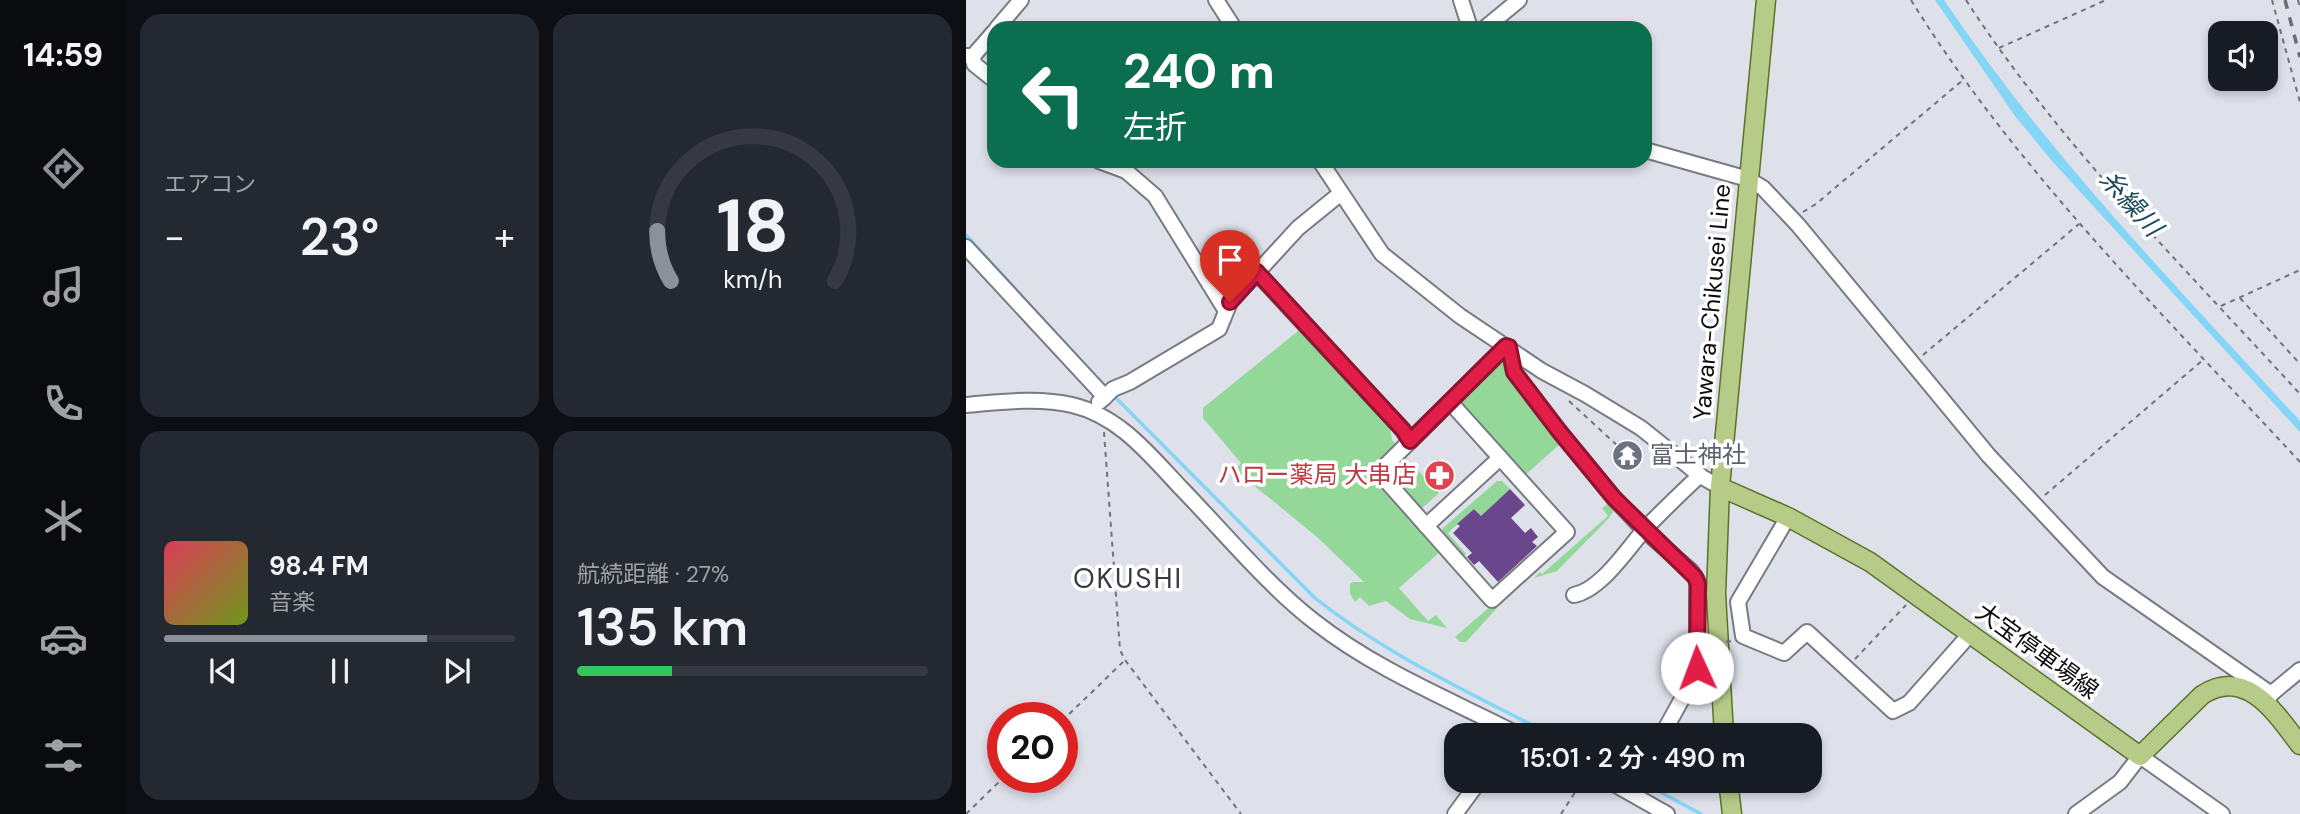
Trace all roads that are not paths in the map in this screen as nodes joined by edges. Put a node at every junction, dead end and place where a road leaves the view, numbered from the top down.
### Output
1 (1021, 0) edge
2 (1216, 0) edge
3 (1461, 0) edge
4 (1519, 0) edge
5 (1766, 0) edge
6 (1004, 21) edge
7 (1230, 21) edge
8 (1468, 21) edge
9 (1494, 21) edge
10 (987, 39) edge
11 (970, 56) edge
12 (987, 74) edge
13 (1652, 152) edge
14 (1118, 168) edge
15 (1325, 168) edge
16 (1748, 179) junction
17 (1341, 193) junction
18 (966, 247) edge
19 (1257, 272) junction
20 (1226, 311) junction
21 (1508, 346) junction
22 (1108, 393) junction
23 (1450, 401) junction
24 (966, 405) edge
25 (1098, 414) junction
26 (1410, 441) junction
27 (1500, 458) junction
28 (1699, 476) junction
29 (1720, 486) junction
30 (1788, 517) junction
31 (1426, 526) junction
32 (1644, 530) junction
33 (1574, 595) dead end
34 (1972, 633) junction
35 (2300, 670) edge
36 (2269, 698) junction
37 (1496, 723) edge
38 (1669, 723) edge
39 (1723, 723) edge
40 (2300, 745) edge
41 (2140, 755) junction
42 (1470, 793) edge
43 (1630, 793) edge
44 (1728, 793) edge
45 (1455, 814) edge
46 (1667, 814) edge
47 (1732, 814) edge
48 (2076, 814) edge
49 (2222, 814) edge

1 - 6 street
2 - 7 street
3 - 8 street
4 - 9 street
5 - 16 main road, Yawara-Chikusei Line
10 - 11 street
11 - 12 street
13 - 16 street
14 - 20 street
15 - 17 street
16 - 29 main road, Yawara-Chikusei Line
16 - 36 street
17 - 19 street
17 - 21 street
18 - 22 street
19 - 20 street
19 - 26 street
20 - 22 street
21 - 23 street
21 - 28 street
21 - 32 street
22 - 25 street
23 - 26 street
23 - 27 street
24 - 25 street
25 - 37 street
26 - 31 street
27 - 31 street
27 - 31 street
28 - 29 street
28 - 32 street
29 - 30 main road, 大宝停車場線
29 - 39 main road, Yawara-Chikusei Line
30 - 34 main road, 大宝停車場線
30 - 34 street
32 - 33 street
32 - 38 street
34 - 41 main road, 大宝停車場線
35 - 36 street
36 - 40 main road
36 - 41 main road
41 - 48 street
41 - 49 street
42 - 45 street
43 - 46 street
44 - 47 main road

